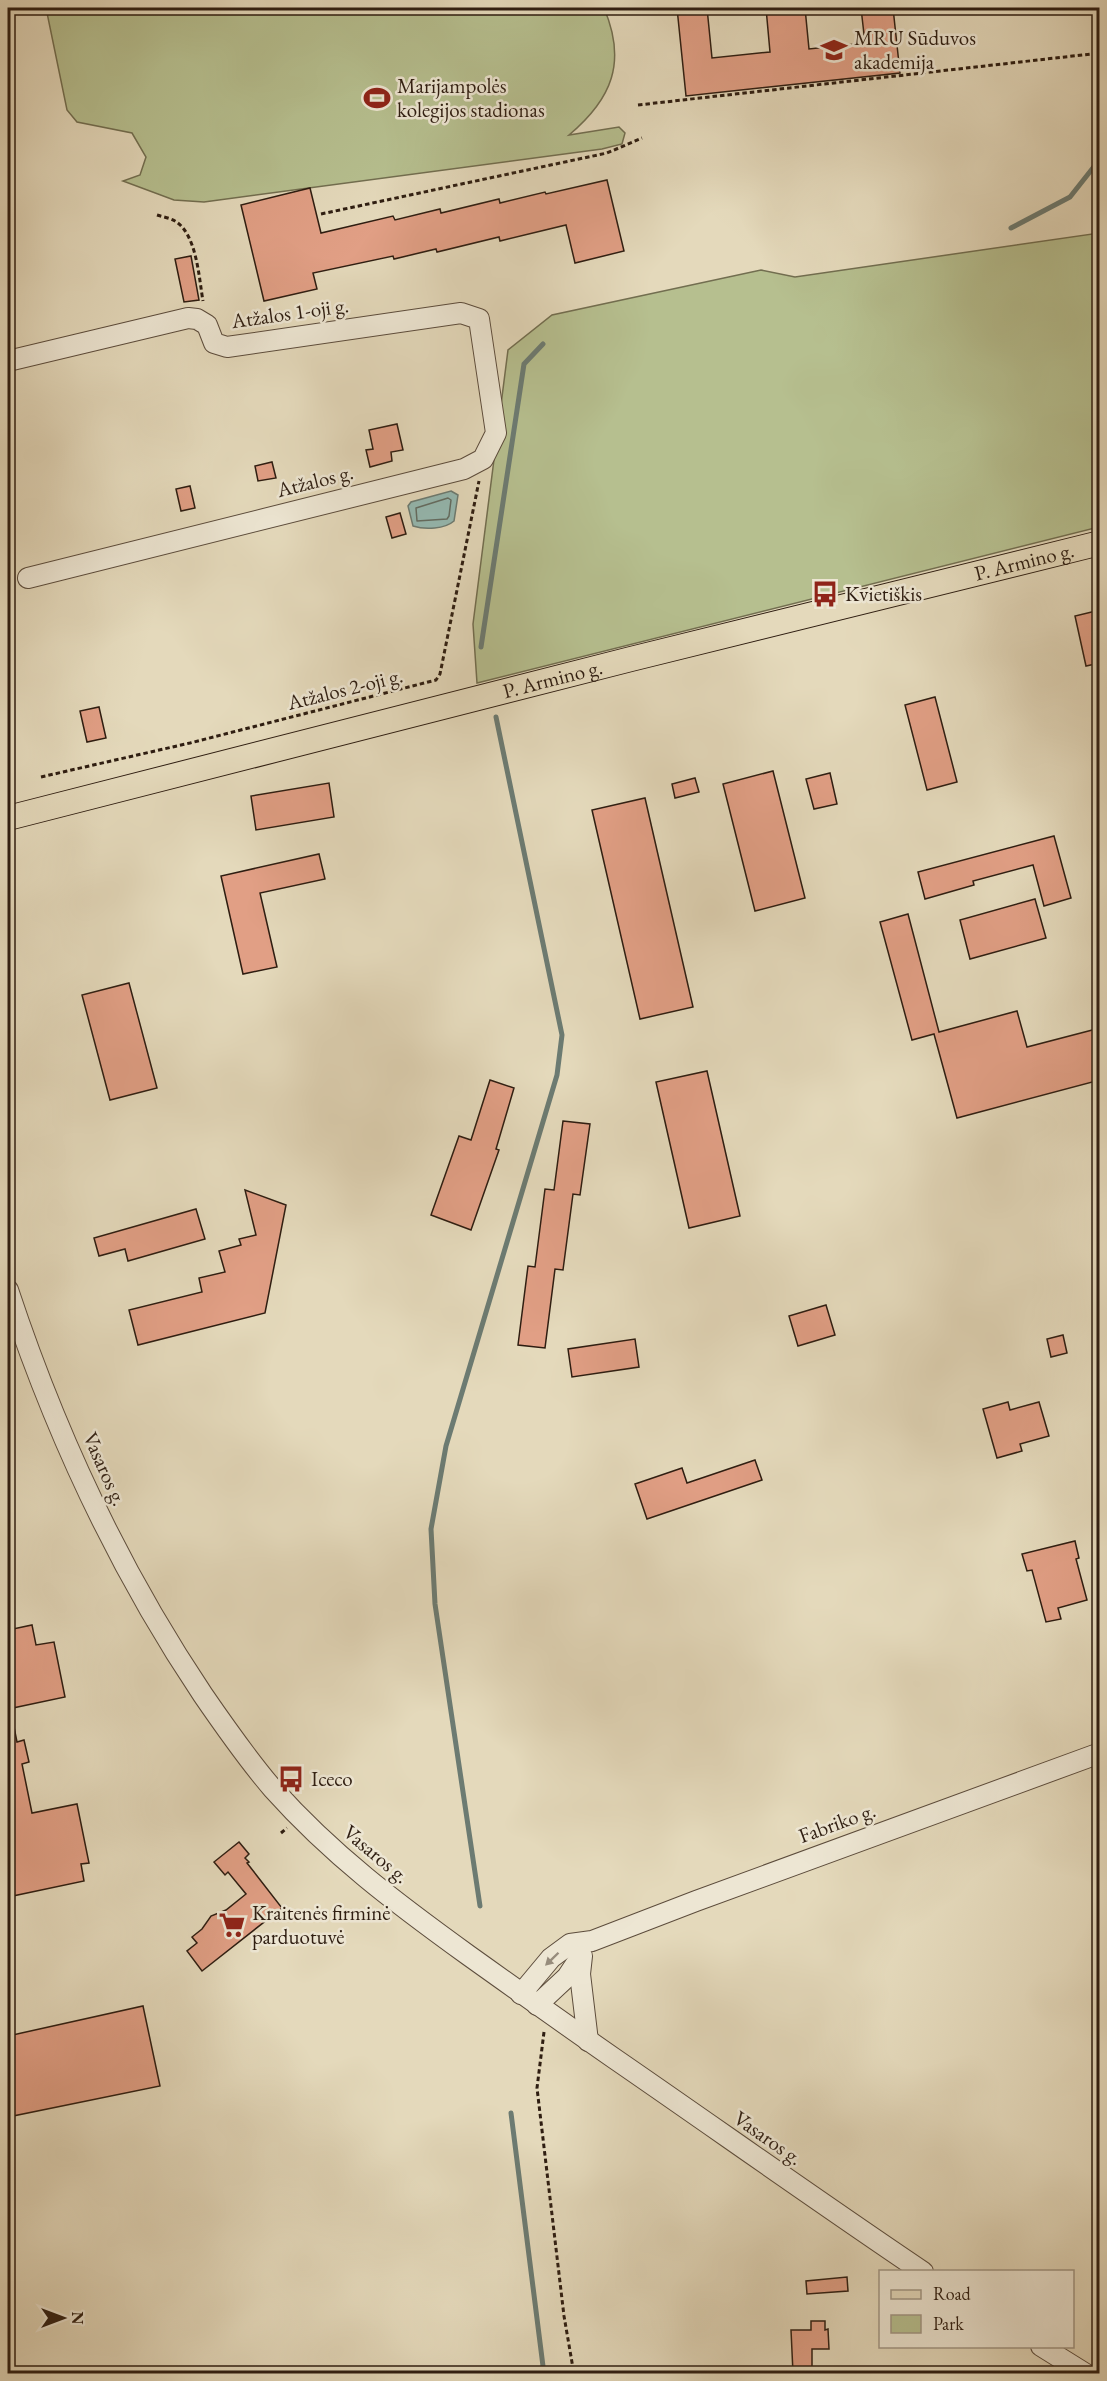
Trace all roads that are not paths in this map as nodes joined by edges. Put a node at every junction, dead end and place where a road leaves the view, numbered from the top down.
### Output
1 (8, 361) edge
2 (483, 459) joint
3 (1100, 543) edge
4 (28, 578) dead end
5 (8, 818) edge
6 (8, 1290) edge
7 (1100, 1753) edge
8 (587, 1948) junction
9 (536, 2004) junction
10 (588, 2041) junction
11 (921, 2270) edge
12 (1044, 2348) edge
13 (1086, 2373) edge

1 - 2 street, Atžalos 1-oji g.
2 - 4 street, Atžalos g.
3 - 5 main road, P. Armino g.
6 - 9 street, Vasaros g.
7 - 8 street, Fabriko g.
8 - 9 street
8 - 10 street
9 - 10 street, Vasaros g.
10 - 11 street, Vasaros g.
12 - 13 street

